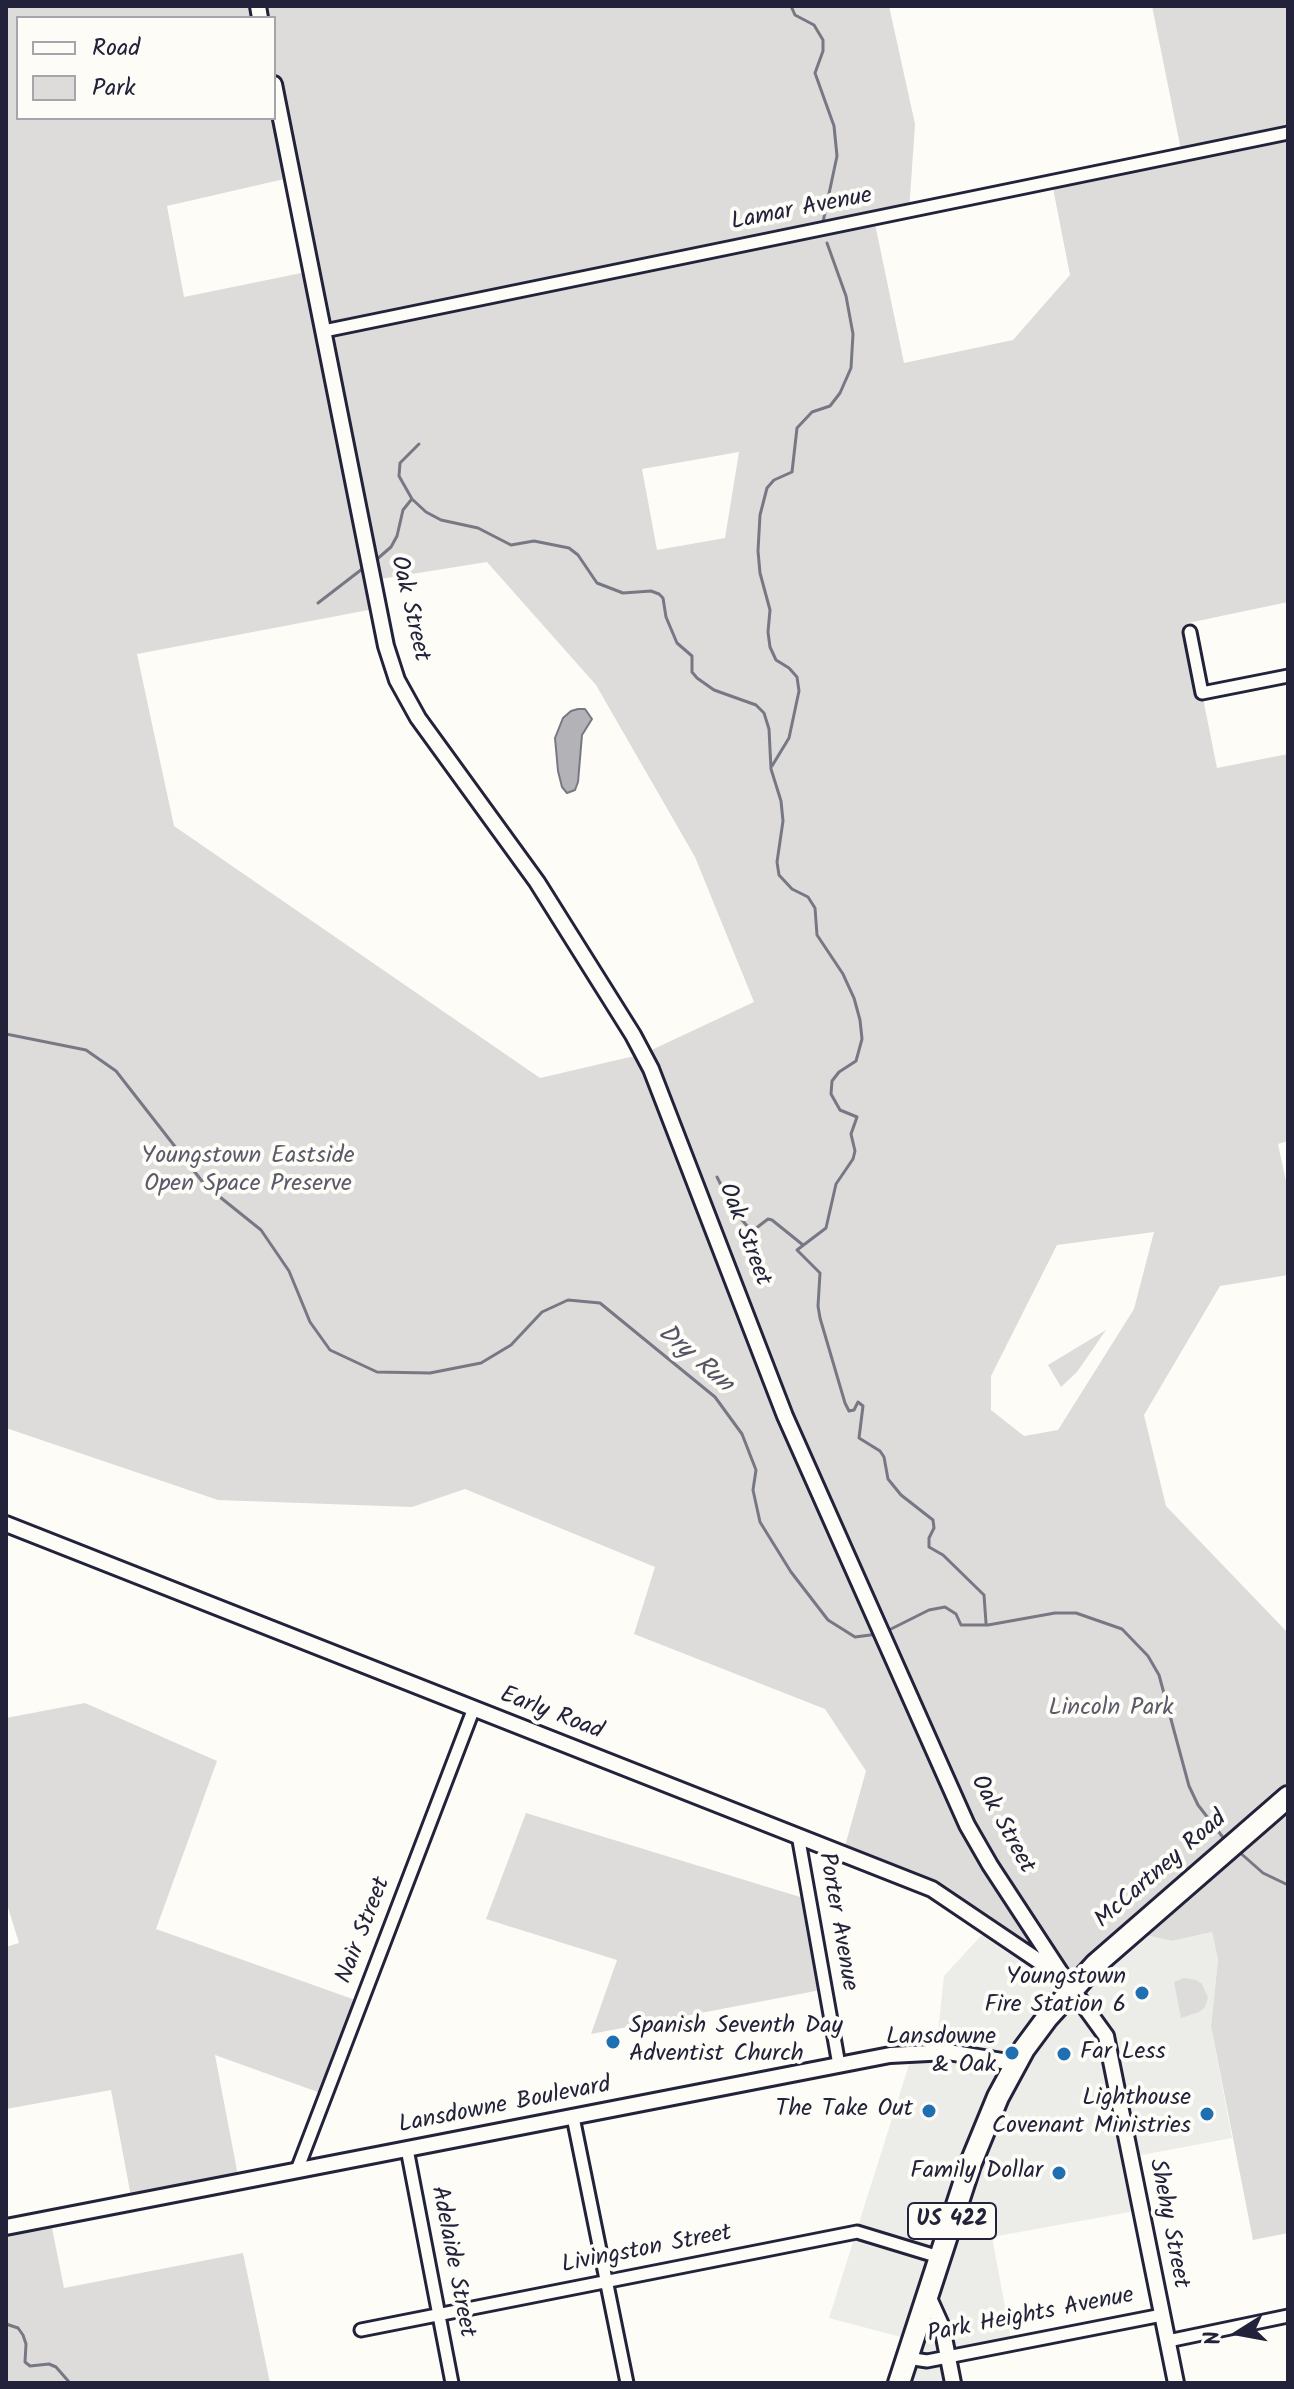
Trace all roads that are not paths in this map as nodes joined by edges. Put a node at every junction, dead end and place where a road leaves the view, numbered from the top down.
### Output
1 (276, 94) edge
2 (1288, 133) edge
3 (324, 331) junction
4 (1190, 632) dead end
5 (1288, 676) edge
6 (6, 1524) edge
7 (474, 1708) junction
8 (1288, 1797) edge
9 (798, 1835) junction
10 (1069, 1984) junction
11 (1014, 2063) junction
12 (839, 2065) junction
13 (573, 2117) junction
14 (407, 2149) junction
15 (297, 2170) junction
16 (6, 2227) edge
17 (939, 2257) junction
18 (607, 2281) junction
19 (928, 2296) junction
20 (439, 2314) junction
21 (1162, 2315) junction
22 (1288, 2316) edge
23 (361, 2330) dead end
24 (1168, 2341) junction
25 (948, 2357) junction
26 (907, 2358) junction
27 (452, 2383) edge
28 (627, 2383) edge
29 (899, 2383) edge
30 (953, 2383) edge
31 (1176, 2383) edge

1 - 3 street, Oak Street
2 - 3 street, Lamar Avenue
3 - 10 street, Oak Street
4 - 5 street
6 - 7 street, Early Road
7 - 9 street, Early Road
7 - 15 street, Nair Street
8 - 10 highway, McCartney Road / US 422
9 - 10 street, Early Road
9 - 12 street, Porter Avenue
10 - 11 highway, US 422
10 - 21 street, Shehy Street
11 - 12 street, Lansdowne Boulevard
11 - 17 highway, US 422
12 - 13 street, Lansdowne Boulevard
13 - 14 street, Lansdowne Boulevard
13 - 18 street
14 - 15 street, Lansdowne Boulevard
14 - 20 street, Adelaide Street
15 - 16 street, Lansdowne Boulevard
17 - 18 street, Livingston Street
17 - 19 highway, US 422
18 - 20 street, Livingston Street
18 - 28 street
19 - 25 street
19 - 26 highway, US 422
20 - 23 street, Livingston Street
20 - 27 street, Adelaide Street
21 - 24 street, Shehy Street
21 - 25 street, Park Heights Avenue
22 - 24 street
24 - 31 street, Shehy Street
25 - 26 street, Park Heights Avenue
25 - 30 street
26 - 29 highway, US 422

